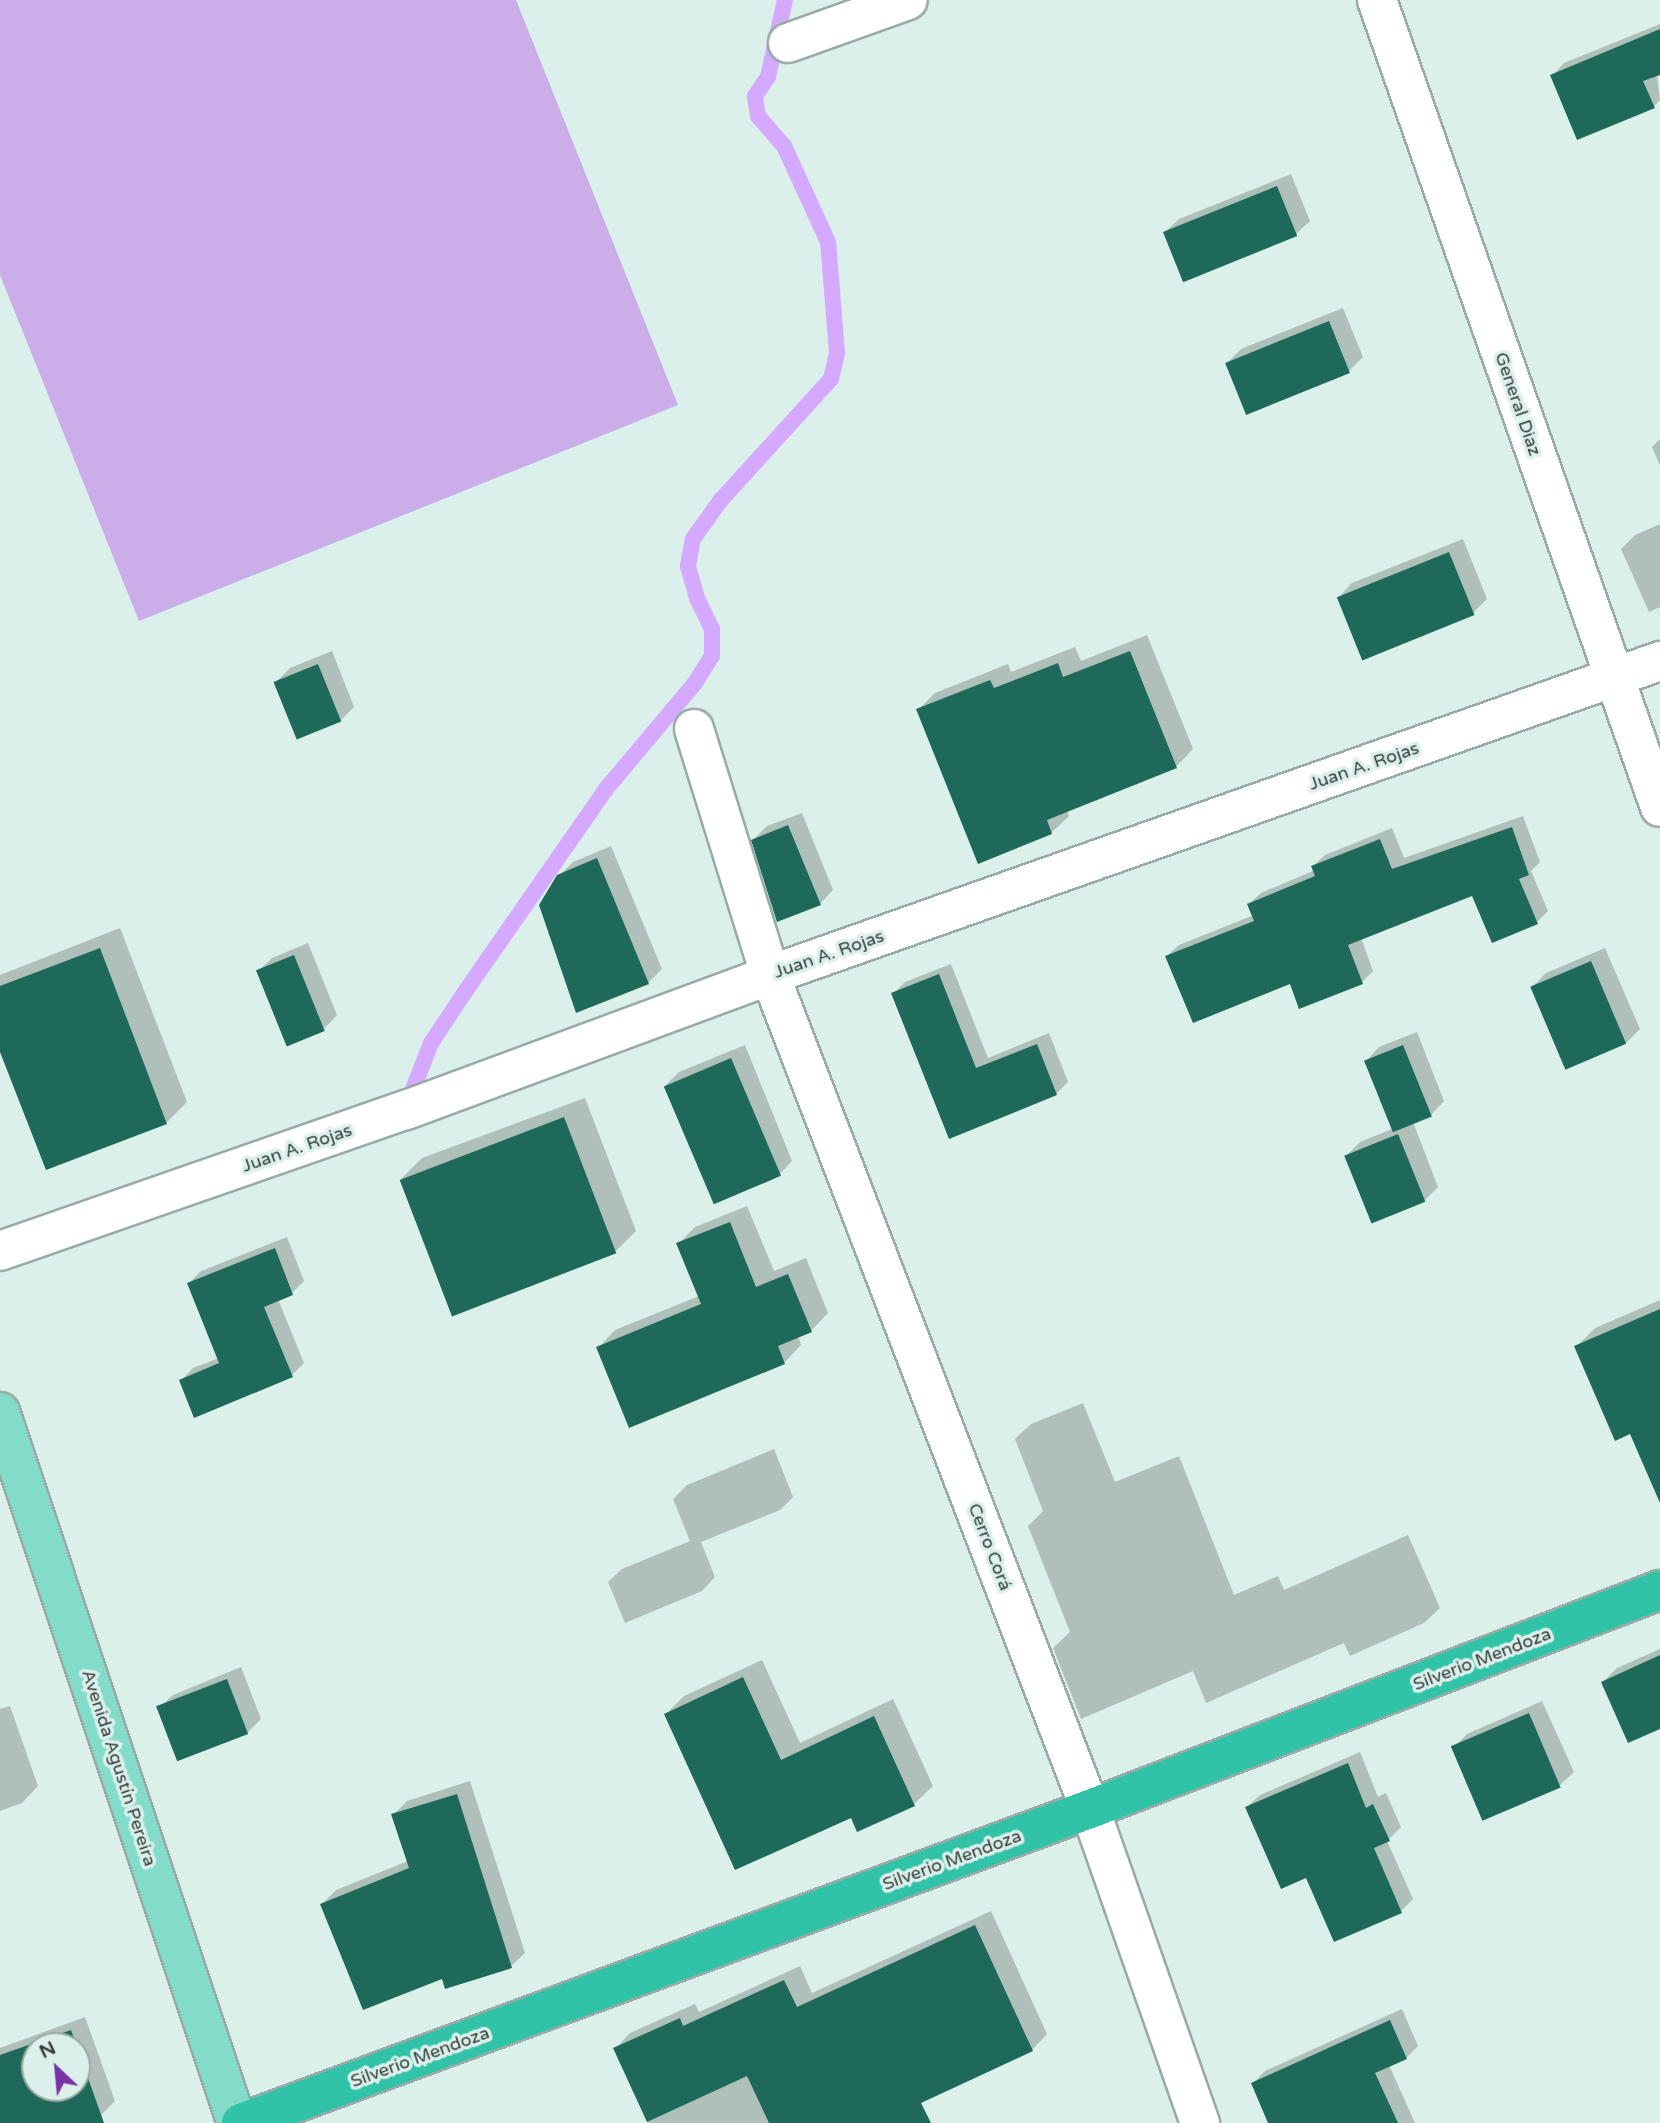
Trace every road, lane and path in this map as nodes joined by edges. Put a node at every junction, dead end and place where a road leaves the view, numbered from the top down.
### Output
1 (908, 0) edge
2 (1377, 0) edge
3 (788, 43) dead end
4 (1660, 661) edge
5 (1613, 678) junction
6 (694, 729) dead end
7 (1660, 807) edge
8 (770, 975) junction
9 (0, 1251) edge
10 (0, 1412) edge
11 (1660, 1590) edge
12 (1090, 1809) junction
13 (239, 2123) edge
14 (1200, 2123) edge

1 - 3 street
2 - 5 street, General Diaz
4 - 5 street, Juan A. Rojas
5 - 7 street, General Diaz
5 - 8 street, Juan A. Rojas
6 - 8 street, Cerro Corá
8 - 9 street, Juan A. Rojas
8 - 12 street, Cerro Corá
10 - 13 main road, Avenida Agustín Pereira
11 - 12 highway, Silverio Mendoza
12 - 13 highway, Silverio Mendoza
12 - 14 street, Cerro Corá

